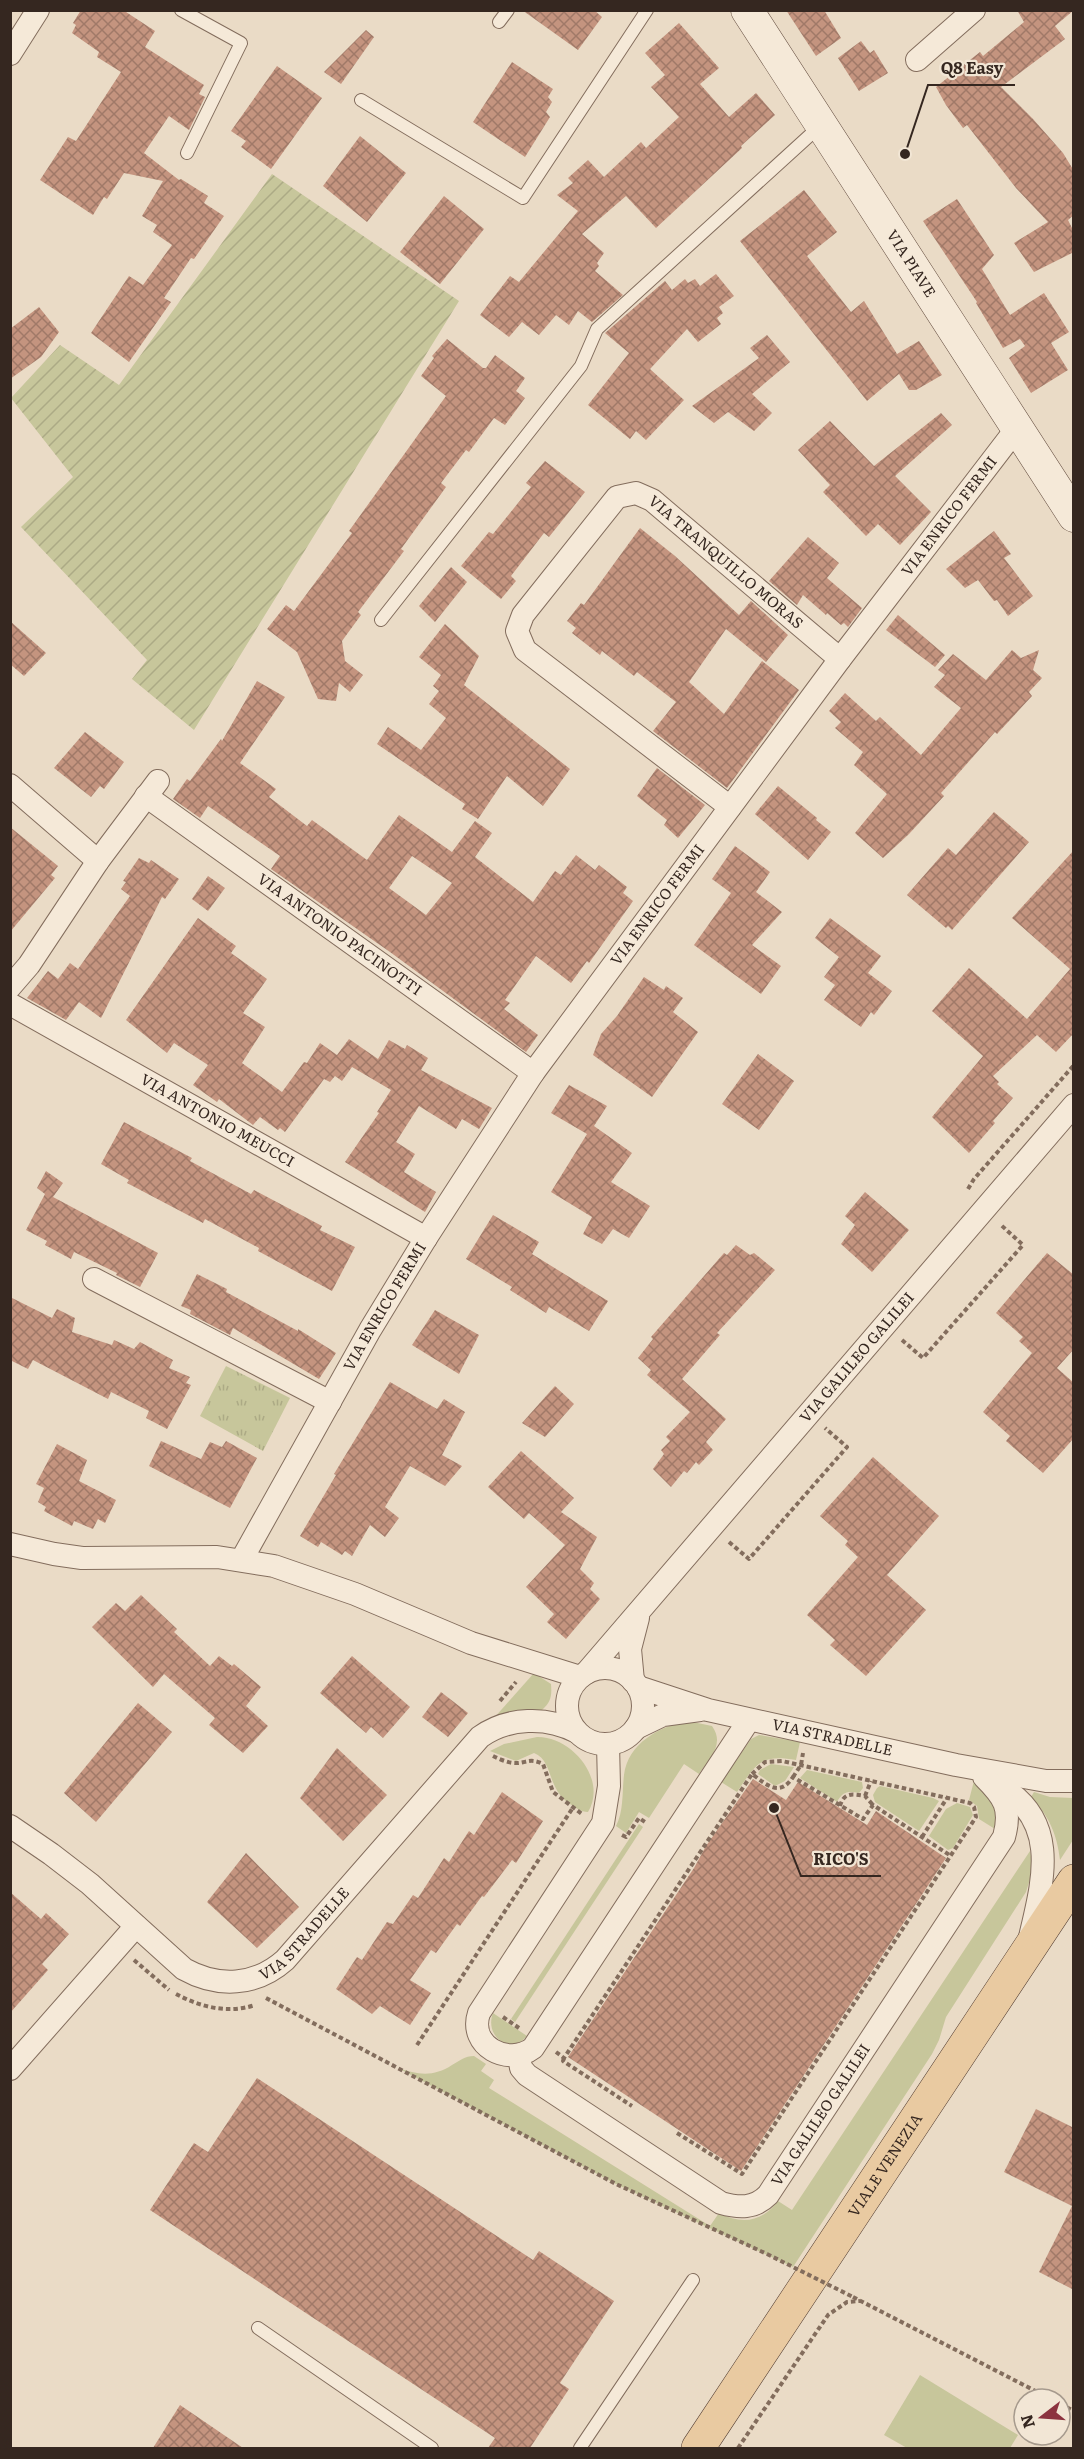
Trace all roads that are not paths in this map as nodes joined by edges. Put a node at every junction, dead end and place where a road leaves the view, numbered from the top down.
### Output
1 (38, 10) edge
2 (182, 10) edge
3 (508, 10) edge
4 (646, 10) edge
5 (747, 10) edge
6 (974, 10) edge
7 (499, 22) dead end
8 (10, 54) edge
9 (917, 60) dead end
10 (361, 100) dead end
11 (821, 125) junction
12 (187, 153) dead end
13 (1017, 428) junction
14 (1074, 516) edge
15 (381, 620) dead end
16 (840, 658) junction
17 (10, 785) edge
18 (730, 807) junction
19 (98, 861) junction
20 (10, 987) edge
21 (10, 1004) edge
22 (533, 1073) junction
23 (1074, 1105) edge
24 (426, 1238) junction
25 (94, 1279) dead end
26 (330, 1402) junction
27 (10, 1544) edge
28 (242, 1559) junction
29 (641, 1611) junction
30 (583, 1675) junction
31 (635, 1684) junction
32 (708, 1710) junction
33 (749, 1720) junction
34 (636, 1728) junction
35 (577, 1732) junction
36 (608, 1744) junction
37 (957, 1765) junction
38 (984, 1777) junction
39 (1074, 1781) edge
40 (10, 1826) edge
41 (1074, 1881) edge
42 (136, 1926) junction
43 (1027, 1952) junction
44 (519, 2056) junction
45 (10, 2069) edge
46 (693, 2280) dead end
47 (258, 2328) dead end
48 (432, 2448) edge
49 (580, 2448) edge
50 (698, 2448) edge

1 - 8 street
2 - 12 lane
3 - 7 lane
4 - 10 lane
5 - 11 street, VIA PIAVE
6 - 9 street
11 - 13 street, VIA PIAVE
11 - 15 lane
13 - 14 street, VIA PIAVE
13 - 16 street, VIA ENRICO FERMI
16 - 18 street, VIA ENRICO FERMI
16 - 18 street, VIA TRANQUILLO MORAS
17 - 19 street
18 - 22 street, VIA ENRICO FERMI
19 - 20 street
19 - 22 street, VIA ANTONIO PACINOTTI
21 - 24 street, VIA ANTONIO MEUCCI
22 - 24 street, VIA ENRICO FERMI
23 - 29 street, VIA GALILEO GALILEI
24 - 26 street, VIA ENRICO FERMI
25 - 26 street
26 - 28 street, VIA ENRICO FERMI
27 - 28 street
28 - 30 street
29 - 30 street, VIA GALILEO GALILEI
29 - 31 street, VIA GALILEO GALILEI
30 - 31 street
30 - 35 street
31 - 32 street, VIA STRADELLE
31 - 34 street
32 - 33 street, VIA STRADELLE
32 - 34 street, VIA STRADELLE
33 - 37 street, VIA STRADELLE
33 - 44 street
34 - 36 street
35 - 36 street
35 - 42 street, VIA STRADELLE
36 - 44 street
37 - 38 street, VIA STRADELLE
37 - 39 street, VIA STRADELLE
38 - 43 street, VIA STRADELLE
38 - 44 street, VIA GALILEO GALILEI
40 - 42 street, VIA STRADELLE
41 - 43 main road, VIALE VENEZIA
42 - 45 street
43 - 50 main road, VIALE VENEZIA
46 - 49 lane
47 - 48 lane

